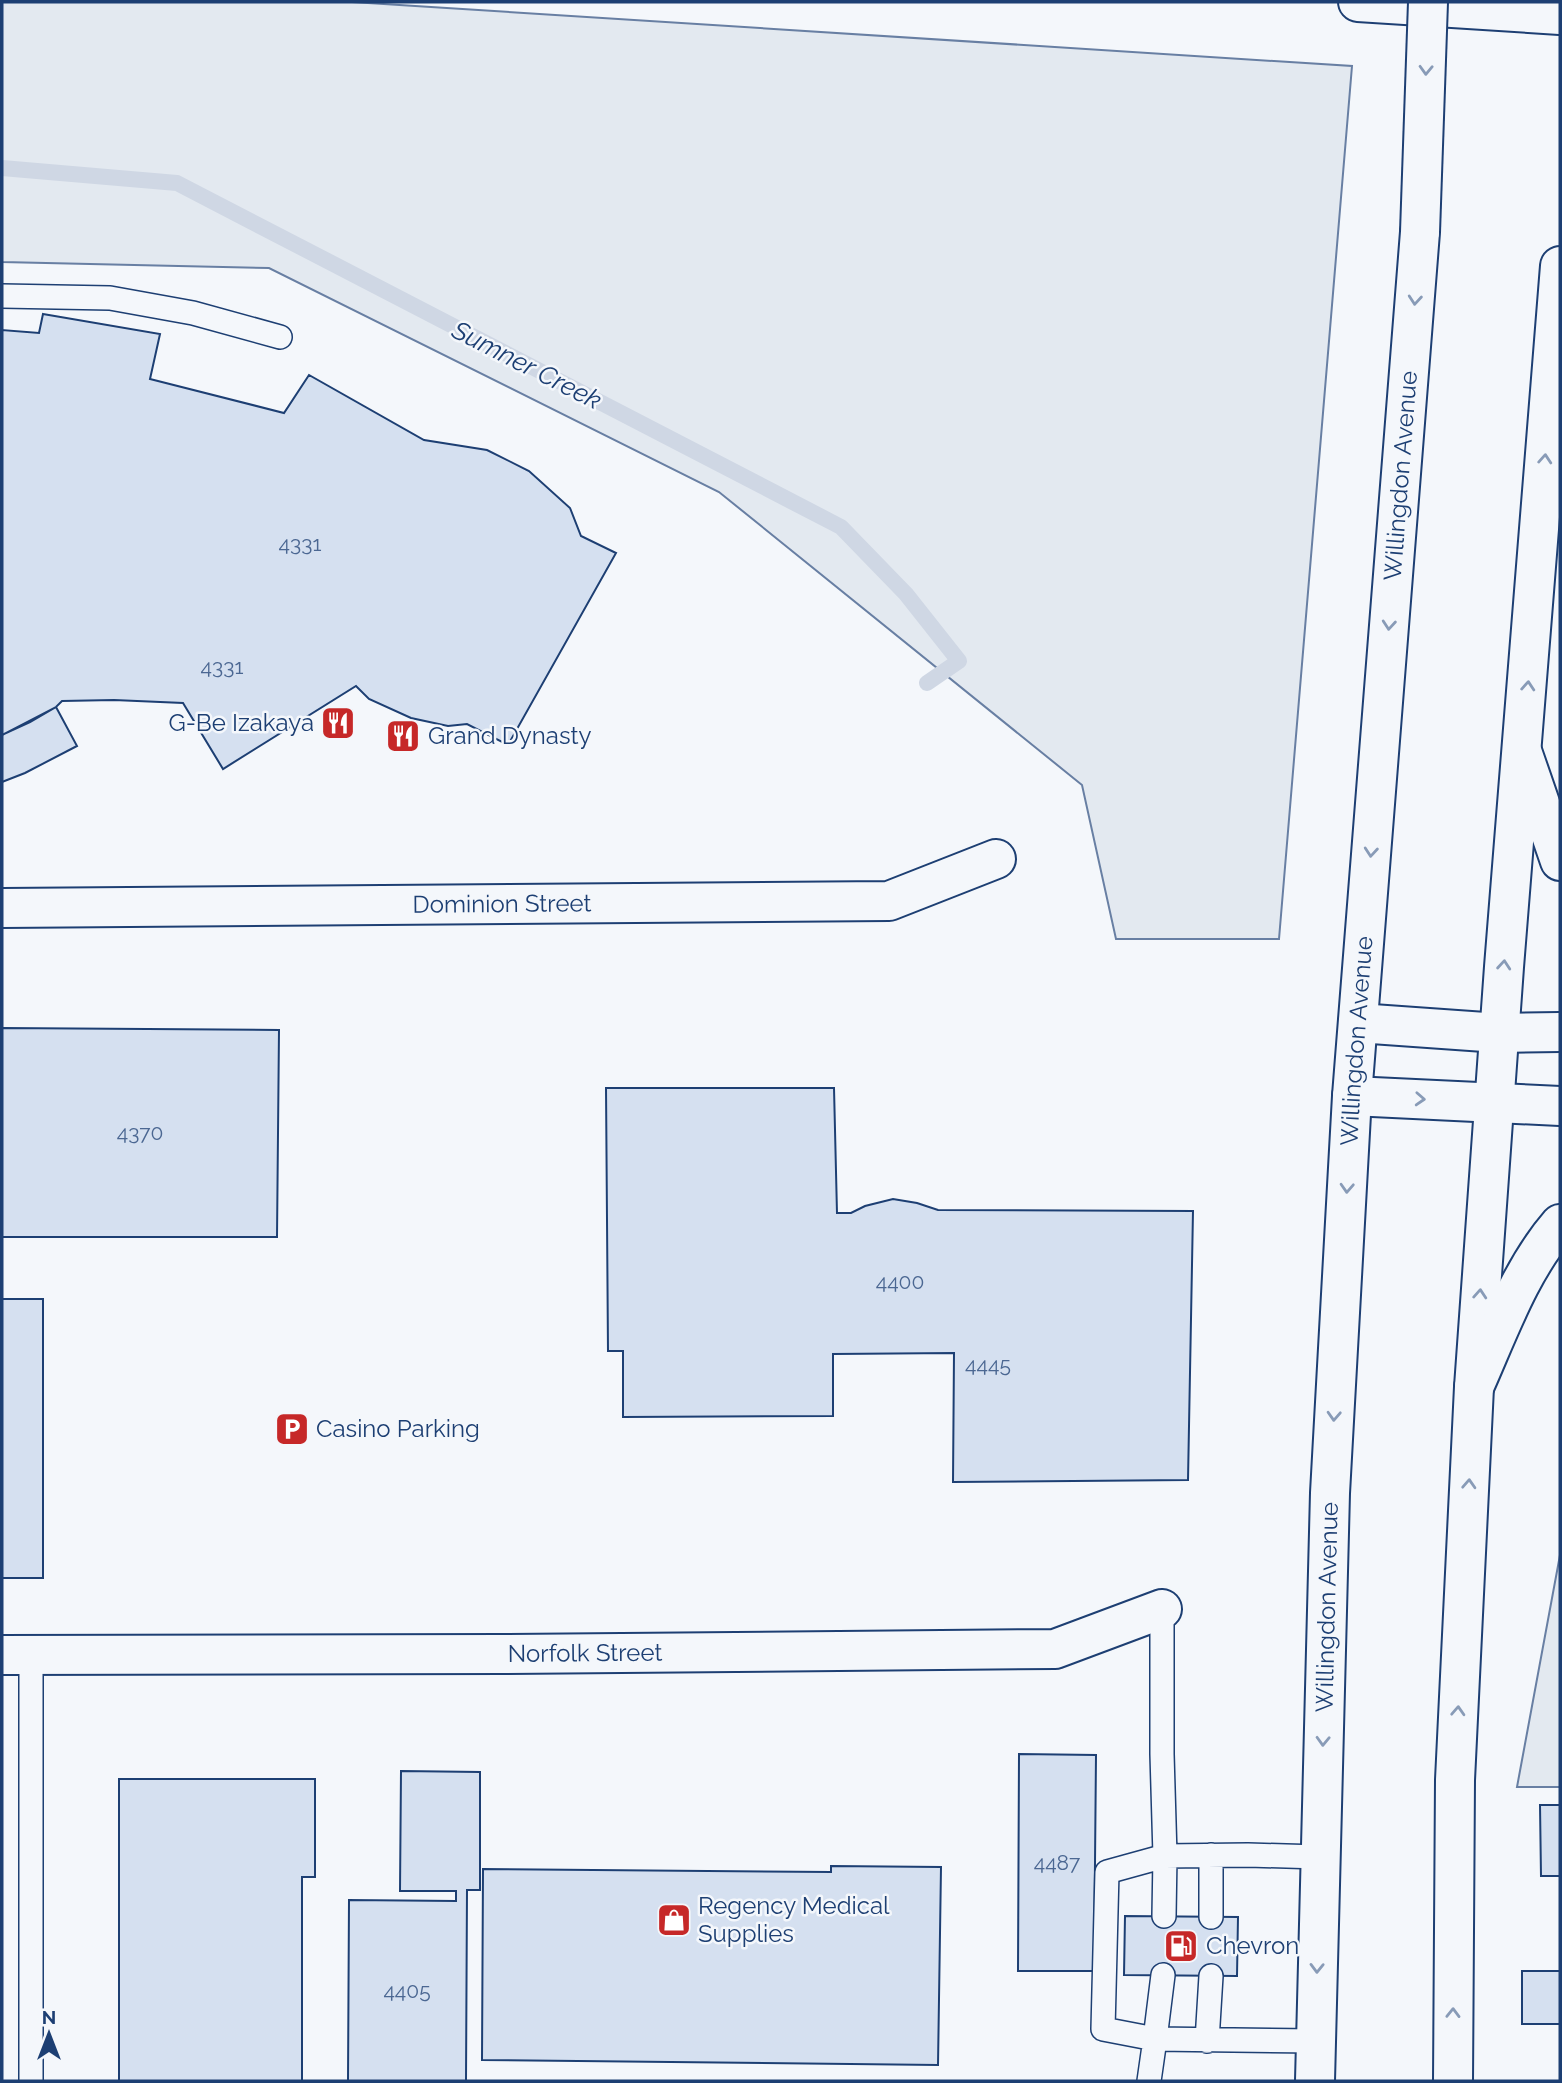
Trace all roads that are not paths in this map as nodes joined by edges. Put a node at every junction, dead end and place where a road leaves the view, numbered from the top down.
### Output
1 (1358, 2) edge
2 (1428, 2) edge
3 (1560, 15) edge
4 (1560, 266) edge
5 (2, 296) edge
6 (280, 337) dead end
7 (1523, 754) junction
8 (996, 859) dead end
9 (1560, 860) edge
10 (2, 908) edge
11 (1358, 1023) junction
12 (1560, 1031) edge
13 (1499, 1033) junction
14 (1352, 1096) junction
15 (1494, 1103) junction
16 (1560, 1105) edge
17 (1560, 1224) edge
18 (1474, 1387) junction
19 (1162, 1609) joint
20 (16, 1655) edge
21 (1211, 1855) junction
22 (1165, 1856) junction
23 (1319, 1857) junction
24 (1164, 1916) dead end
25 (1211, 1917) dead end
26 (1163, 1975) dead end
27 (1211, 1976) dead end
28 (1155, 2039) junction
29 (1207, 2040) junction
30 (1315, 2041) junction
31 (30, 2081) edge
32 (1149, 2081) edge
33 (1315, 2081) edge
34 (1452, 2081) edge

1 - 3 main road
2 -> 11 main road, Willingdon Avenue, bridge
7 -> 4 main road
5 - 6 lane
7 - 9 main road
13 -> 7 main road
8 - 10 main road, Dominion Street
11 - 13 main road
11 - 14 main road, Willingdon Avenue
12 - 13 main road
13 - 15 main road
14 -> 15 main road
14 -> 23 main road, Willingdon Avenue
15 - 16 main road
18 -> 15 main road
17 - 18 main road
34 -> 18 main road
19 - 20 main road, Norfolk Street
19 - 22 lane
20 - 31 lane
21 - 22 lane
21 - 23 lane
21 - 25 lane
22 - 24 lane
22 - 28 lane
23 -> 30 main road, Willingdon Avenue
26 - 28 lane
27 - 29 lane
28 - 29 lane
28 - 32 lane
29 - 30 lane
30 - 33 main road, Willingdon Avenue

